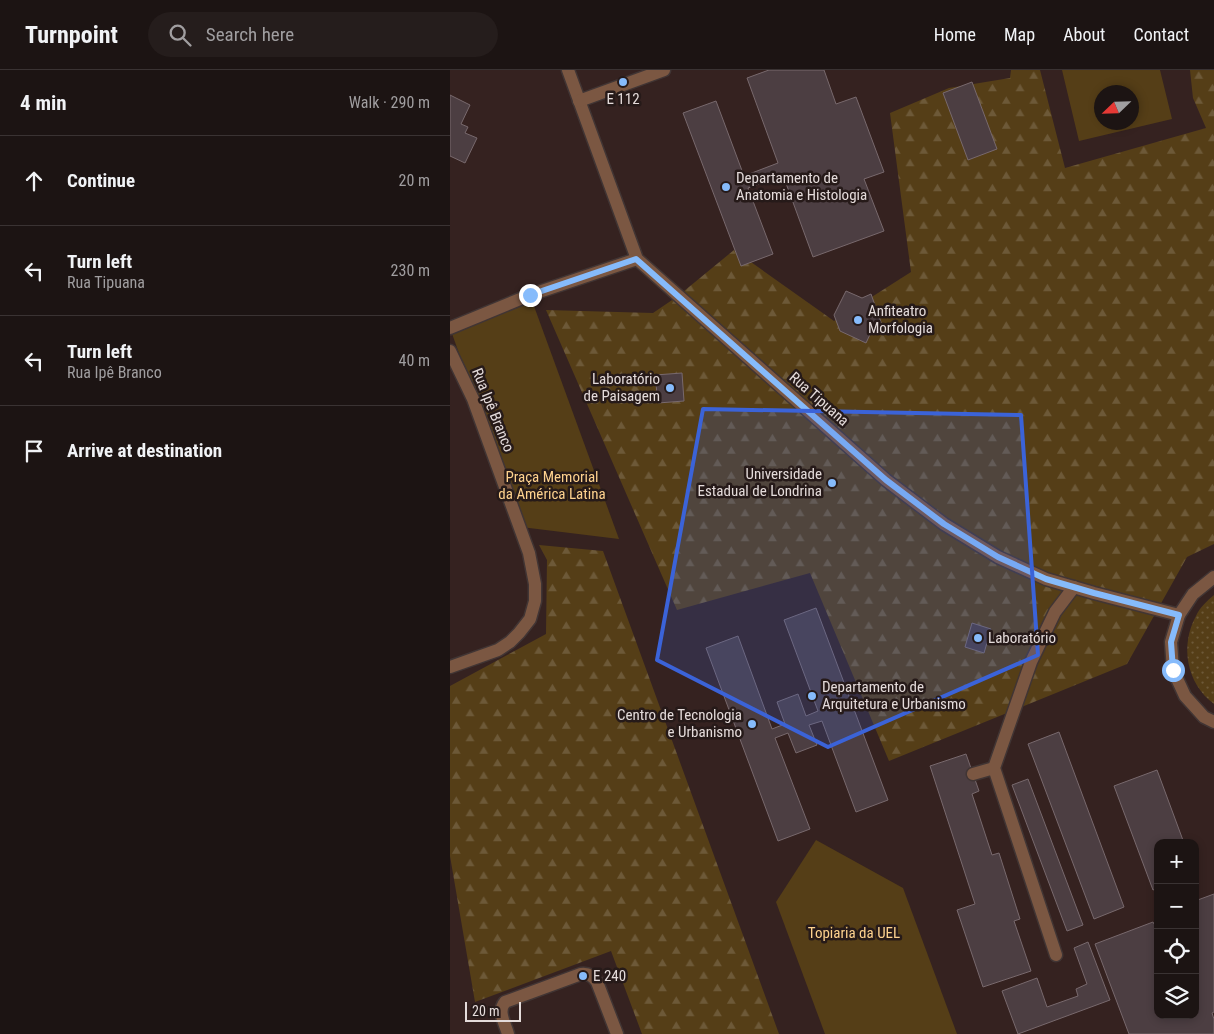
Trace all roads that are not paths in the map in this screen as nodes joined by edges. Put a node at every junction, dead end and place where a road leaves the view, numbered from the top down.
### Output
1 (568, 70) edge
2 (664, 70) edge
3 (579, 101) junction
4 (636, 259) junction
5 (450, 328) edge
6 (450, 351) edge
7 (1214, 578) edge
8 (1074, 587) junction
9 (1179, 615) junction
10 (450, 667) edge
11 (1214, 722) edge
12 (994, 768) junction
13 (973, 774) dead end
14 (1056, 955) dead end
15 (508, 1034) edge
16 (617, 1034) edge

1 - 3 street, Rua Tipuana
2 - 3 street
3 - 4 street, Rua Tipuana
4 - 5 street
4 - 8 street, Rua Tipuana
6 - 10 street, Rua Ipê Branco
7 - 9 street
8 - 9 street, Rua Tipuana
8 - 12 street
9 - 11 street
12 - 13 street
12 - 14 street
15 - 16 street

